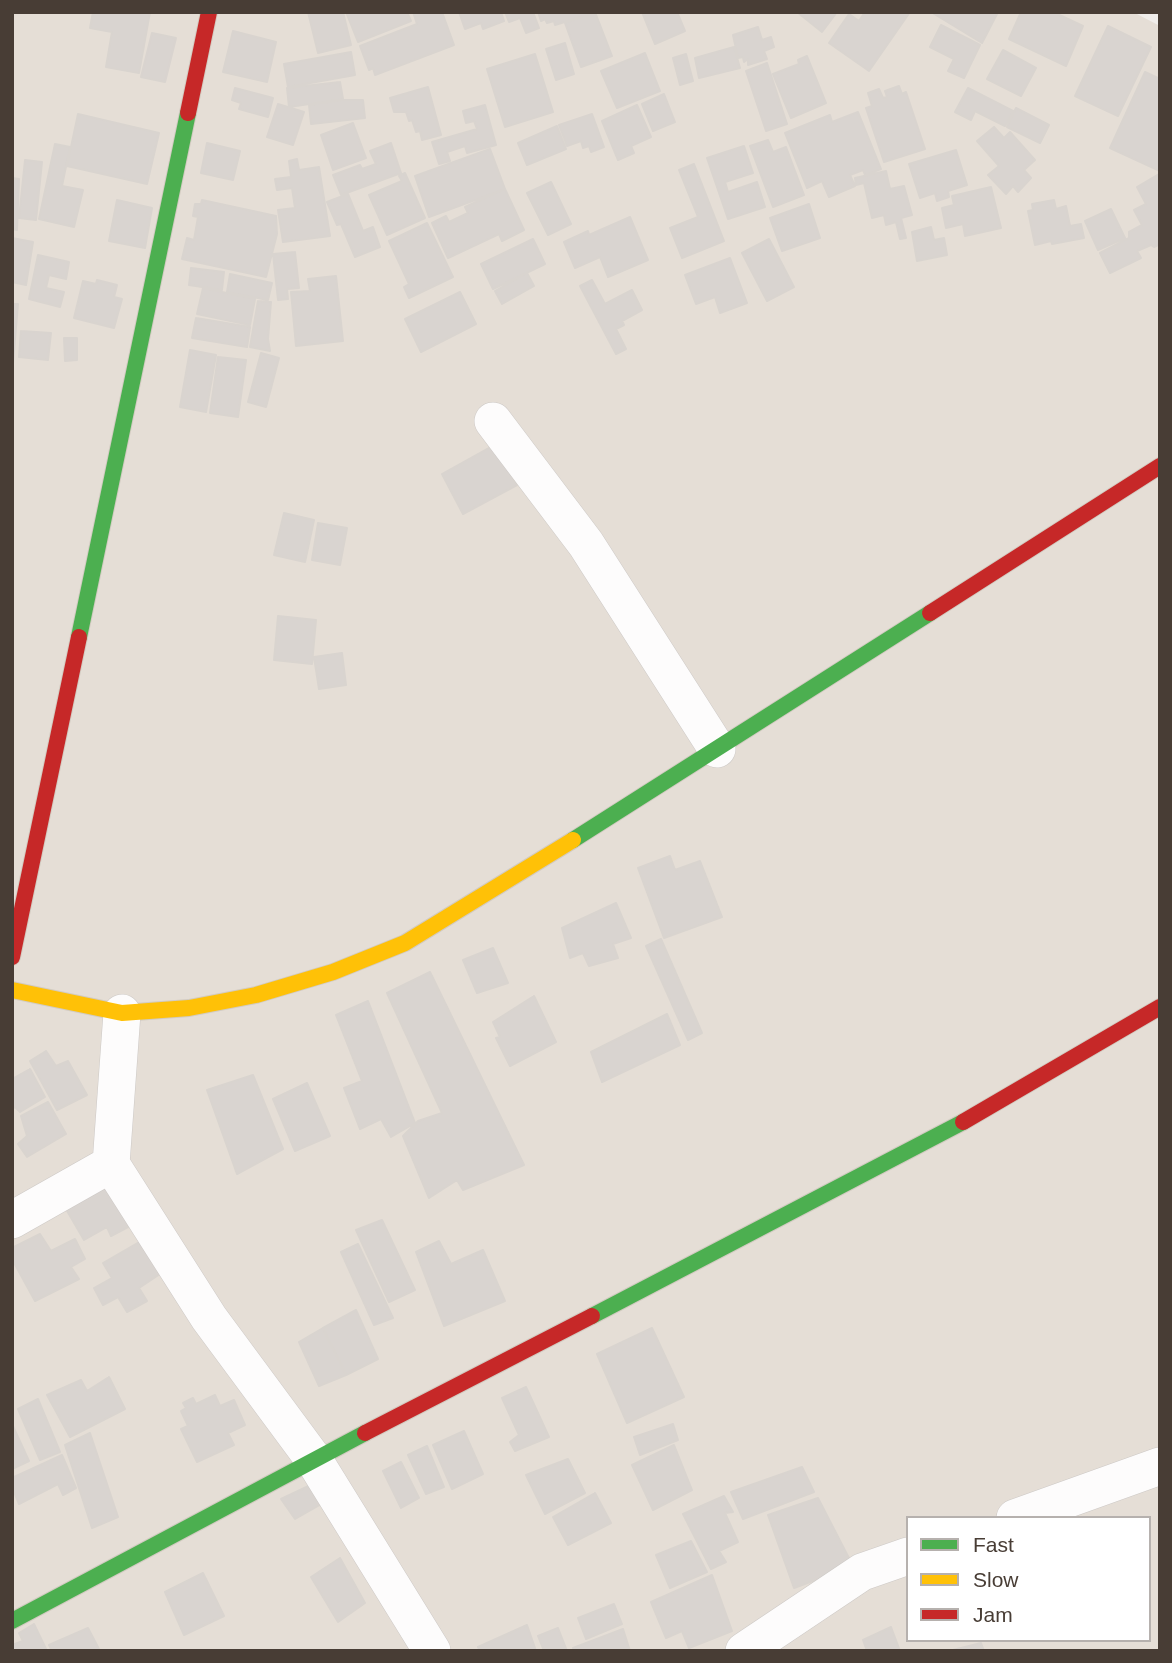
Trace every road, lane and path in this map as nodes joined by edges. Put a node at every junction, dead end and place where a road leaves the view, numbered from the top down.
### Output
1 (209, 12) edge
2 (493, 421) dead end
3 (1160, 467) edge
4 (717, 749) junction
5 (12, 957) edge
6 (12, 990) edge
7 (1160, 1007) edge
8 (122, 1013) junction
9 (111, 1164) junction
10 (12, 1220) edge
11 (314, 1460) junction
12 (1160, 1466) edge
13 (1020, 1516) edge
14 (906, 1557) edge
15 (12, 1621) edge
16 (432, 1651) edge
17 (744, 1651) edge

1 - 5 street
2 - 4 street
3 - 4 street
4 - 8 street
6 - 8 street
7 - 11 street
8 - 9 street
9 - 10 street
9 - 11 street
11 - 15 street
11 - 16 street
12 - 13 street
14 - 17 street

